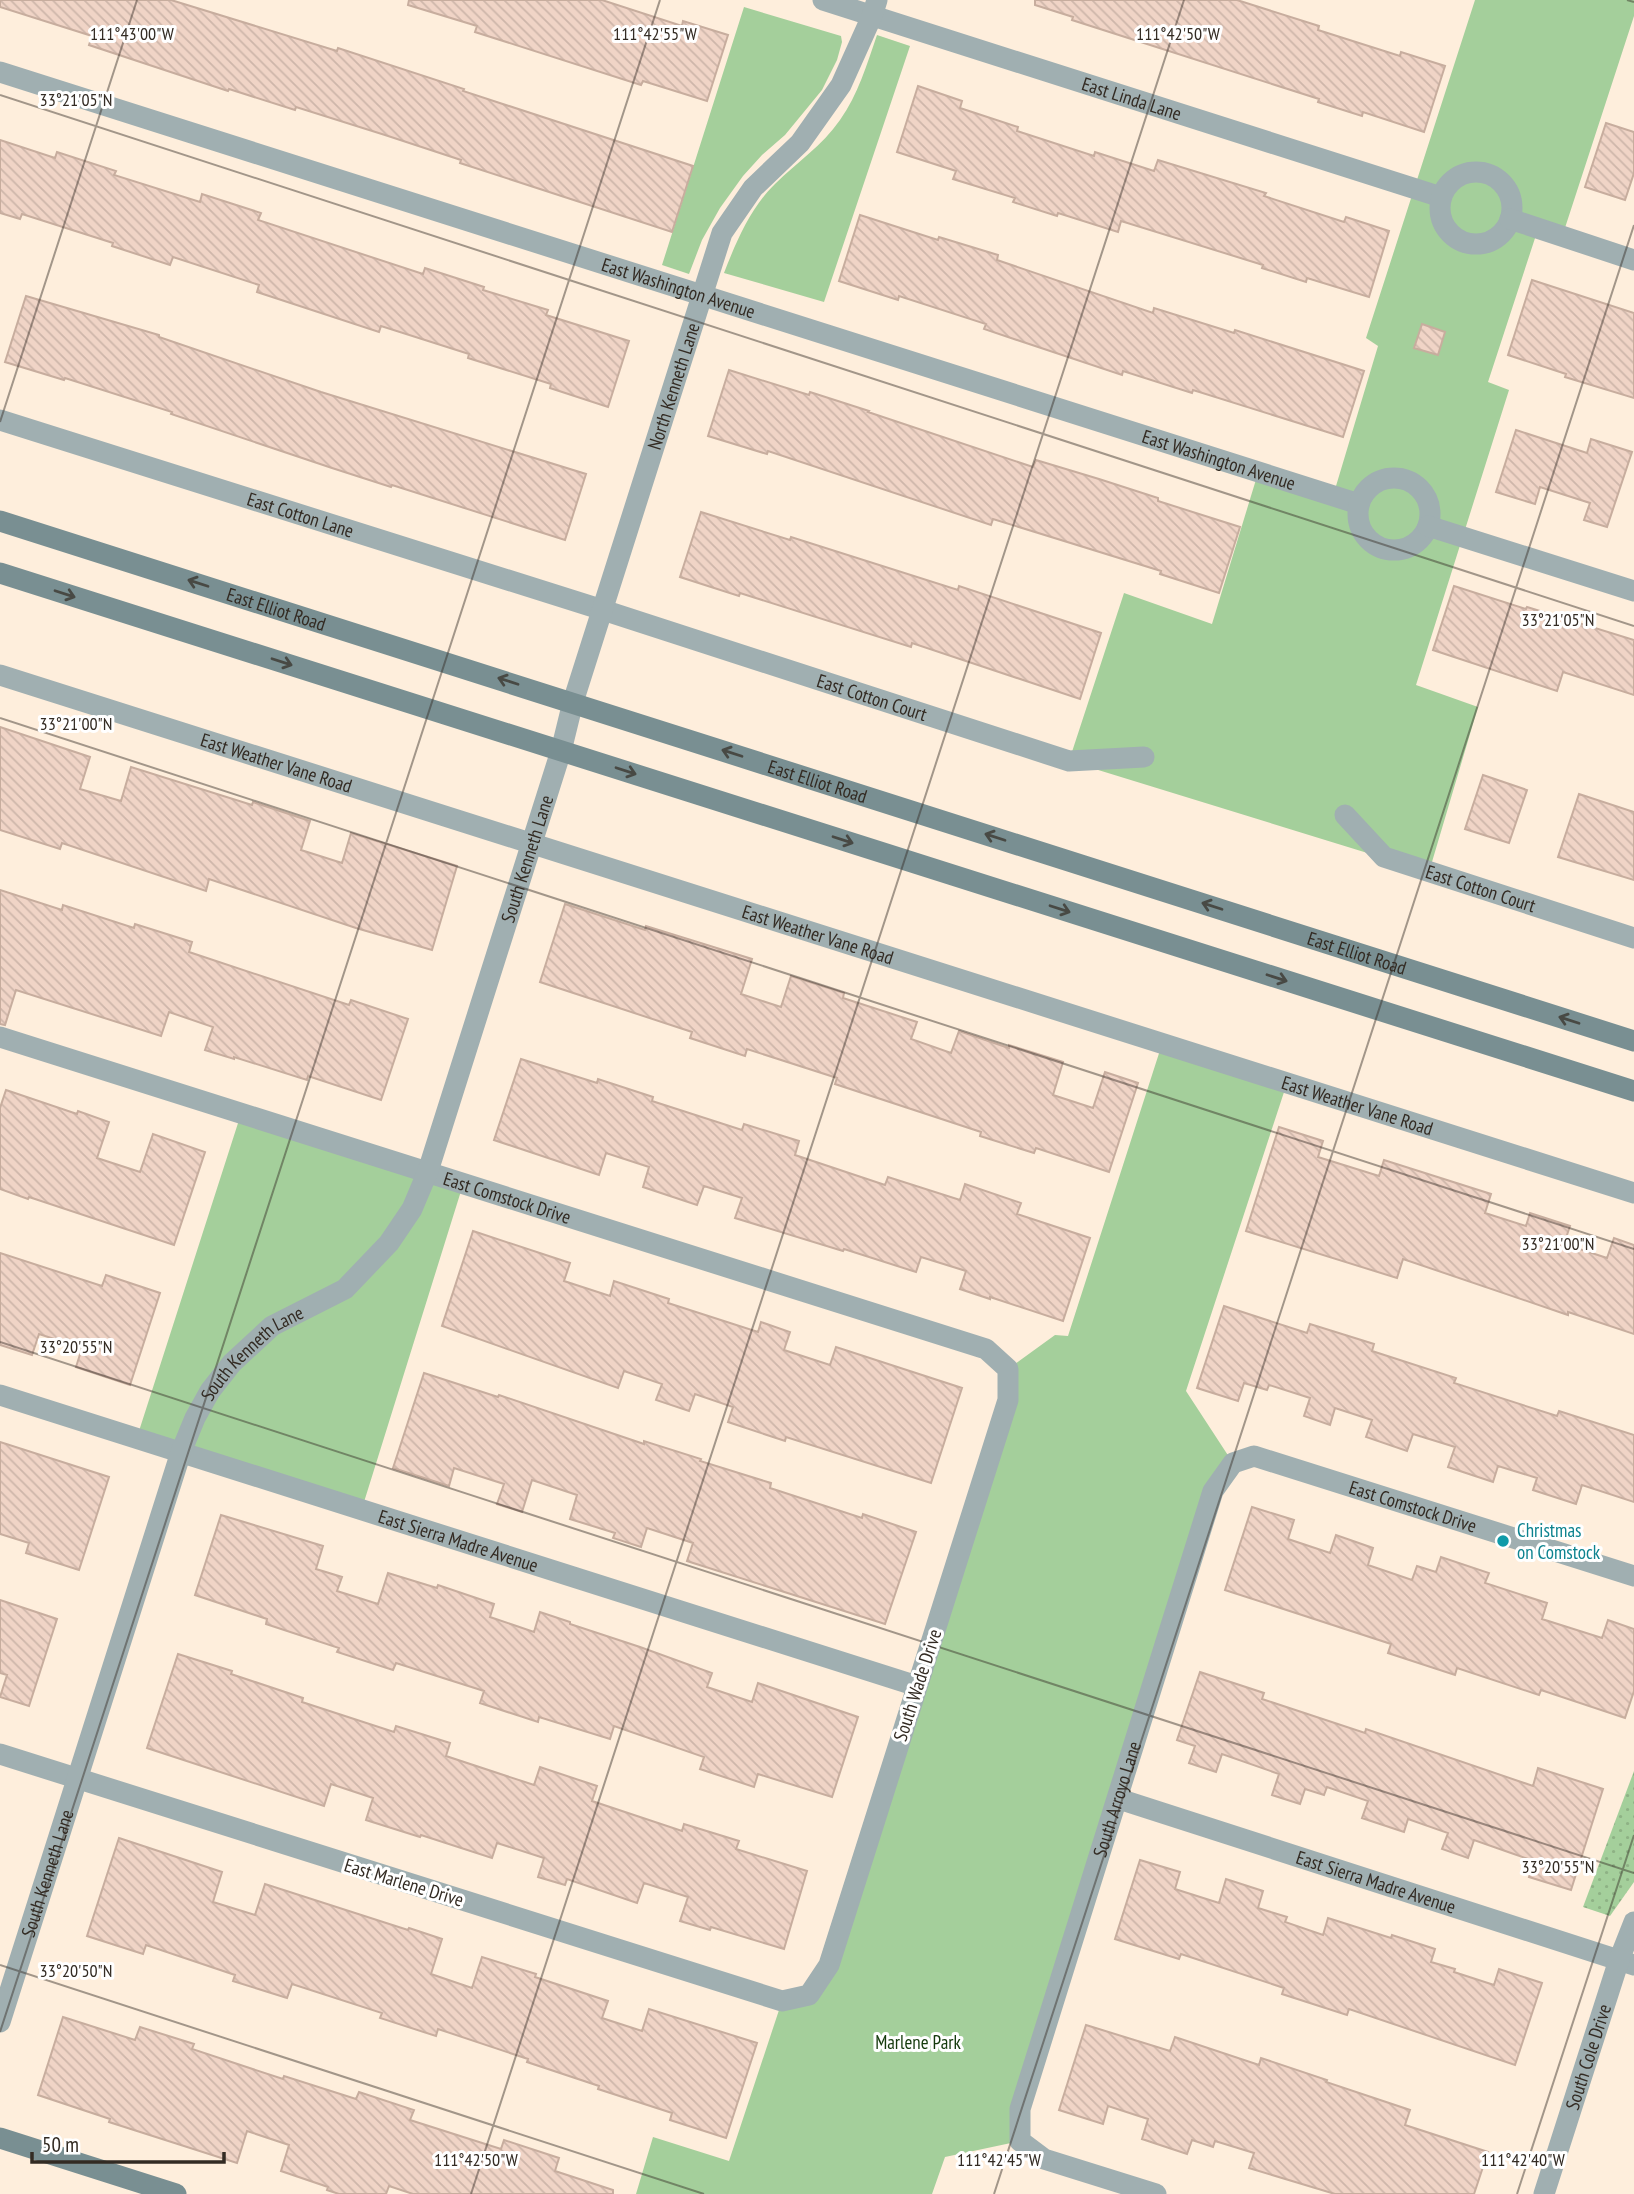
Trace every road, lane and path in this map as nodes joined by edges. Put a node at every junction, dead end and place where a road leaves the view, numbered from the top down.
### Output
1 (822, 0) edge
2 (875, 8) edge
3 (0, 72) edge
4 (1441, 197) junction
5 (1510, 219) junction
6 (1634, 260) edge
7 (701, 294) junction
8 (0, 419) edge
9 (1359, 505) junction
10 (0, 521) edge
11 (1428, 526) junction
12 (0, 573) edge
13 (1634, 591) edge
14 (603, 610) junction
15 (0, 676) edge
16 (573, 702) junction
17 (564, 740) junction
18 (1144, 757) dead end
19 (1345, 815) dead end
20 (532, 844) junction
21 (1634, 937) edge
22 (0, 1037) edge
23 (1634, 1041) edge
24 (1634, 1091) edge
25 (428, 1171) junction
26 (1634, 1193) edge
27 (1008, 1370) joint
28 (0, 1395) edge
29 (181, 1452) junction
30 (1233, 1463) joint
31 (1634, 1576) edge
32 (917, 1686) junction
33 (0, 1754) edge
34 (77, 1779) junction
35 (1119, 1799) junction
36 (1634, 1922) edge
37 (1626, 1962) edge
38 (809, 1995) joint
39 (0, 2022) edge
40 (0, 2138) edge
41 (176, 2194) edge
42 (1156, 2194) edge
43 (1544, 2194) edge

1 - 2 street, East Linda Lane
2 - 4 street, East Linda Lane
2 - 7 street, North Kenneth Lane
3 - 7 street, East Washington Avenue
4 - 5 street
4 - 5 street
5 - 6 street
7 - 9 street, East Washington Avenue
7 - 14 street, North Kenneth Lane
8 - 14 street, East Cotton Lane
9 - 11 street
9 - 11 street
16 -> 10 main road, East Elliot Road
11 - 13 street
12 -> 17 main road
14 - 16 street, North Kenneth Lane
14 - 18 street, East Cotton Court
15 - 20 street, East Weather Vane Road
16 - 17 street, North Kenneth Lane
23 -> 16 main road, East Elliot Road
17 - 20 street, South Kenneth Lane
17 -> 24 main road
19 - 21 street, East Cotton Court
20 - 25 street, South Kenneth Lane
20 - 26 street, East Weather Vane Road
22 - 25 street, East Comstock Drive
25 - 27 street, East Comstock Drive
25 - 29 street, South Kenneth Lane
27 - 32 street, South Wade Drive
28 - 29 street, East Sierra Madre Avenue
29 - 32 street, East Sierra Madre Avenue
29 - 34 street, South Kenneth Lane
30 - 31 street, East Comstock Drive
30 - 35 street, South Arroyo Lane
32 - 38 street, South Wade Drive
33 - 34 street, East Marlene Drive
34 - 38 street, East Marlene Drive
34 - 39 street, South Kenneth Lane
35 - 37 street, East Sierra Madre Avenue
35 - 42 street, South Arroyo Lane
36 - 37 street, South Cole Drive
37 - 43 street, South Cole Drive
40 - 41 main road

